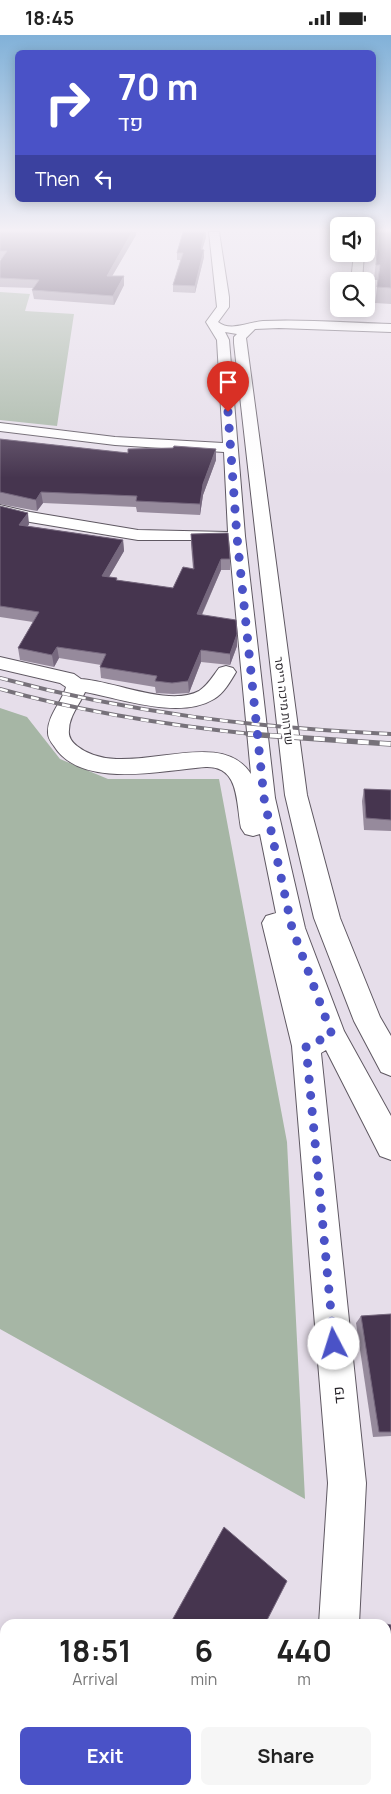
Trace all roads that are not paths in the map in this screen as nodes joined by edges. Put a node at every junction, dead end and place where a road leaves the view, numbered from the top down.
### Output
1 (220, 314) edge
2 (244, 314) edge
3 (245, 317) junction
4 (354, 321) junction
5 (216, 322) junction
6 (391, 323) edge
7 (391, 328) edge
8 (0, 427) edge
9 (231, 448) junction
10 (0, 510) edge
11 (237, 537) junction
12 (0, 663) edge
13 (226, 672) dead end
14 (77, 685) junction
15 (319, 1041) junction
16 (391, 1063) edge
17 (391, 1146) edge
18 (340, 1619) edge

1 - 5 street
2 - 3 street, שדרות מיכה רייסר
3 - 4 street
3 - 5 street
3 - 5 street
3 - 16 street, שדרות מיכה רייסר
4 - 6 street
4 - 7 street
5 - 9 street
8 - 9 street
9 - 11 street
10 - 11 street
11 - 15 street
12 - 14 street
13 - 14 street
14 - 15 street
15 - 17 street
15 - 18 street, פד

